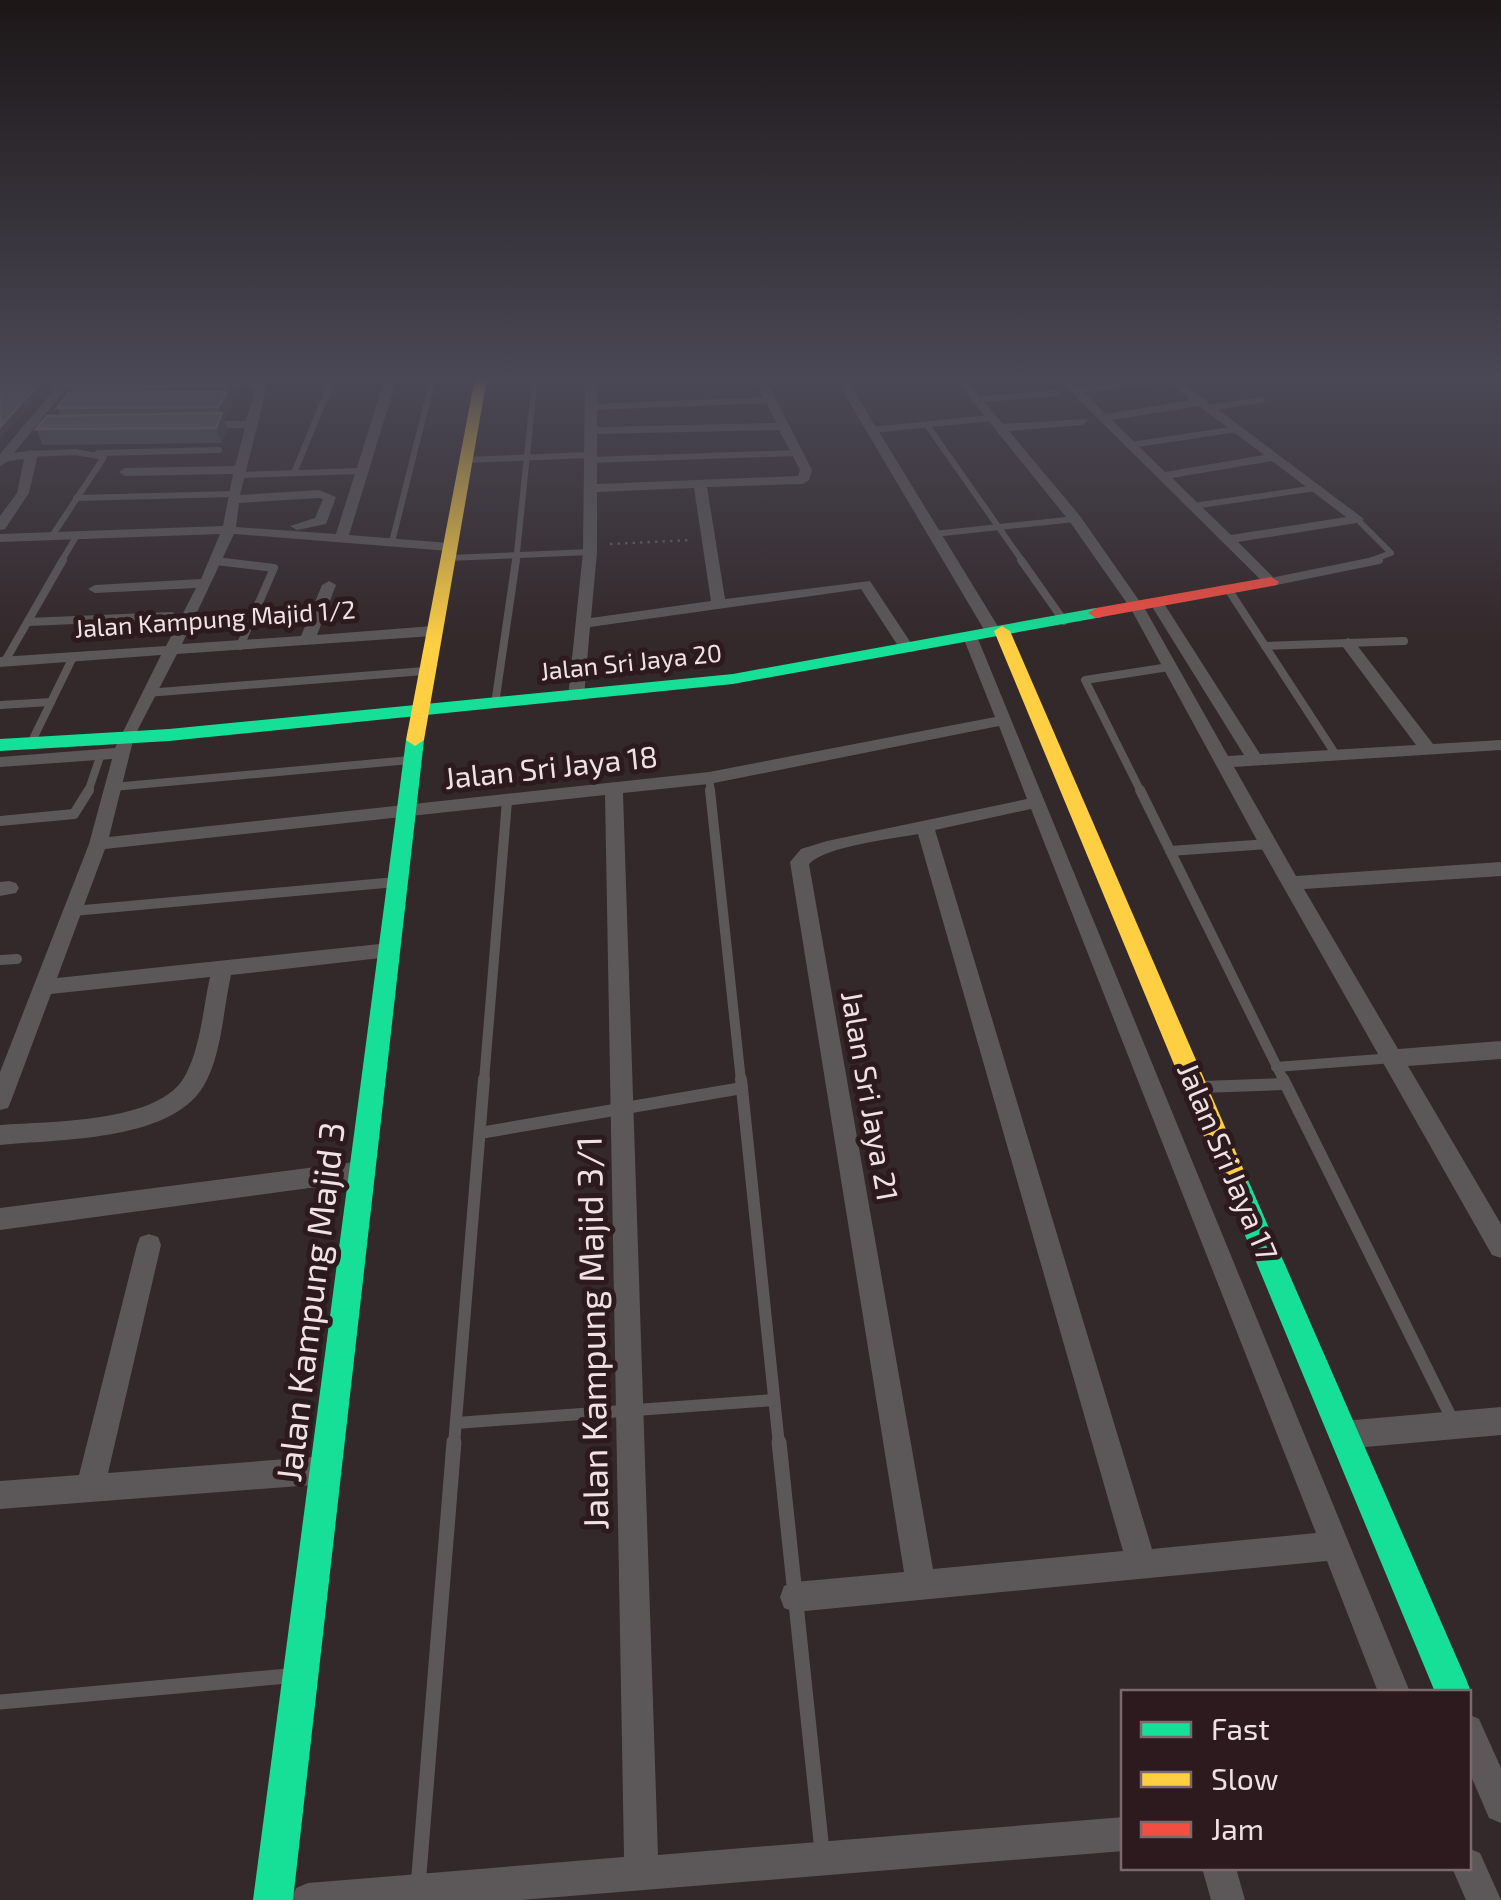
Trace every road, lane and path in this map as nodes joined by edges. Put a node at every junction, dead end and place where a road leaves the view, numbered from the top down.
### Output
1 (27, 467) edge
2 (97, 467) edge
3 (241, 467) edge
4 (297, 467) edge
5 (362, 467) edge
6 (411, 467) edge
7 (464, 467) edge
8 (523, 467) edge
9 (590, 467) edge
10 (804, 467) edge
11 (894, 467) edge
12 (955, 467) edge
13 (1031, 467) edge
14 (1153, 467) edge
15 (1217, 467) edge
16 (1287, 467) edge
17 (361, 471) junction
18 (125, 472) dead end
19 (239, 473) junction
20 (294, 473) junction
21 (1162, 476) junction
22 (700, 484) junction
23 (590, 488) junction
24 (1316, 488) junction
25 (234, 496) junction
26 (76, 498) junction
27 (1193, 506) junction
28 (1074, 518) junction
29 (1358, 519) junction
30 (996, 528) junction
31 (229, 530) junction
32 (282, 532) junction
33 (934, 534) junction
34 (77, 535) junction
35 (1, 536) edge
36 (52, 536) junction
37 (342, 536) junction
38 (709, 540) junction
39 (1228, 540) junction
40 (392, 542) junction
41 (590, 549) junction
42 (448, 552) junction
43 (517, 555) junction
44 (216, 561) junction
45 (1271, 582) junction
46 (206, 584) junction
47 (329, 585) dead end
48 (95, 588) dead end
49 (1228, 589) junction
50 (720, 606) junction
51 (1148, 607) junction
52 (171, 616) dead end
53 (1064, 621) junction
54 (28, 622) junction
55 (582, 624) junction
56 (433, 631) junction
57 (989, 634) junction
58 (306, 640) junction
59 (1404, 641) dead end
60 (1348, 643) junction
61 (240, 646) junction
62 (1265, 646) junction
63 (907, 649) junction
64 (170, 651) junction
65 (73, 657) junction
66 (3, 662) edge
67 (1169, 668) junction
68 (426, 671) junction
69 (146, 693) junction
70 (576, 697) junction
71 (51, 702) junction
72 (495, 704) junction
73 (0, 706) edge
74 (418, 712) junction
75 (1006, 720) junction
76 (32, 743) junction
77 (0, 745) edge
78 (124, 745) junction
79 (1501, 745) edge
80 (1428, 749) junction
81 (101, 754) junction
82 (1336, 755) junction
83 (412, 760) junction
84 (1255, 760) junction
85 (0, 762) edge
86 (1222, 762) junction
87 (709, 778) junction
88 (113, 787) junction
89 (614, 790) junction
90 (507, 801) junction
91 (1038, 802) junction
92 (406, 812) junction
93 (0, 820) edge
94 (925, 826) junction
95 (98, 844) junction
96 (1268, 844) junction
97 (1170, 850) junction
98 (1501, 869) edge
99 (397, 882) junction
100 (1291, 884) junction
101 (73, 911) junction
102 (388, 950) junction
103 (17, 959) dead end
104 (0, 960) edge
105 (222, 968) junction
106 (45, 987) junction
107 (1501, 1050) edge
108 (1394, 1058) junction
109 (1276, 1067) junction
110 (1285, 1084) junction
111 (1196, 1087) junction
112 (742, 1088) junction
113 (0, 1101) edge
114 (622, 1109) junction
115 (480, 1133) junction
116 (0, 1135) edge
117 (362, 1171) junction
118 (0, 1218) edge
119 (1493, 1220) edge
120 (149, 1246) dead end
121 (1501, 1247) edge
122 (774, 1400) junction
123 (630, 1410) junction
124 (1501, 1421) edge
125 (456, 1422) junction
126 (1455, 1425) junction
127 (1344, 1435) junction
128 (326, 1470) junction
129 (90, 1489) junction
130 (0, 1495) edge
131 (1334, 1546) junction
132 (1142, 1564) junction
133 (921, 1586) junction
134 (796, 1597) junction
135 (300, 1675) junction
136 (1393, 1690) edge
137 (1452, 1690) edge
138 (0, 1702) edge
139 (1471, 1737) edge
140 (1501, 1806) edge
141 (1121, 1834) edge
142 (823, 1858) junction
143 (1220, 1870) edge
144 (1470, 1870) edge
145 (642, 1874) junction
146 (418, 1891) junction
147 (273, 1900) edge
148 (308, 1900) edge
149 (1228, 1900) edge
150 (1484, 1900) edge

1 - 35 street
2 - 26 lane
3 - 19 street
4 - 20 lane
5 - 17 street
6 - 40 lane
7 - 42 street
8 - 43 lane
9 - 23 street
10 - 22 street
11 - 33 street
12 - 30 lane
13 - 28 street
14 - 21 street
15 - 21 street
16 - 24 street
17 - 20 lane
17 - 37 street
18 - 19 street
19 - 20 lane
19 - 25 street
21 - 27 street
22 - 23 street
22 - 38 street
23 - 41 street
24 - 27 lane
24 - 29 street
25 - 26 lane
25 - 31 street
25 - 32 street
26 - 36 lane
27 - 39 street
28 - 30 lane
28 - 51 street
29 - 39 street
29 - 45 lane
30 - 33 lane
30 - 53 lane
31 - 32 street
31 - 34 street
31 - 44 street
32 - 37 street
33 - 57 street
34 - 36 street
34 - 54 lane
35 - 36 street
37 - 40 street
38 - 41 path
38 - 50 street
39 - 45 street
40 - 42 street
41 - 43 lane
41 - 55 street
42 - 43 lane
42 - 56 street
43 - 72 lane
44 - 46 street
44 - 61 lane
45 - 49 street, Jalan Sri Jaya 20
46 - 48 street
46 - 64 street
47 - 58 street
49 - 51 street, Jalan Sri Jaya 20
49 - 62 lane
50 - 55 street
50 - 63 street
51 - 53 street, Jalan Sri Jaya 20
51 - 67 street
51 - 84 street
52 - 54 lane
53 - 57 street, Jalan Sri Jaya 20
54 - 66 lane
55 - 70 street
56 - 58 street, Jalan Kampung Majid 1/2
56 - 68 street
57 - 63 street, Jalan Sri Jaya 20
57 - 75 street, Jalan Sri Jaya 17
57 - 111 street, Jalan Sri Jaya 17
58 - 61 street, Jalan Kampung Majid 1/2
59 - 60 lane
60 - 62 lane
60 - 80 street
61 - 64 street, Jalan Kampung Majid 1/2
62 - 82 lane
63 - 70 street, Jalan Sri Jaya 20
64 - 65 street, Jalan Kampung Majid 1/2
64 - 69 street
65 - 66 street, Jalan Kampung Majid 1/2
65 - 71 lane
67 - 86 street
67 - 97 lane
68 - 69 lane
68 - 74 street
69 - 78 street
70 - 72 street, Jalan Sri Jaya 20
71 - 73 lane
71 - 76 lane
72 - 74 street, Jalan Sri Jaya 20
74 - 78 street, Jalan Sri Jaya 20
74 - 83 street, Jalan Kampung Majid 3
75 - 87 street, Jalan Sri Jaya 18
75 - 91 street, Jalan Sri Jaya 17
76 - 77 street, Jalan Sri Jaya 20
76 - 78 street, Jalan Sri Jaya 20
78 - 81 street
78 - 88 street
79 - 80 street
80 - 82 street
81 - 85 street
81 - 93 lane
82 - 84 street
83 - 88 lane
83 - 92 street, Jalan Kampung Majid 3
84 - 86 street
86 - 96 street
87 - 89 street, Jalan Sri Jaya 18
87 - 112 lane
88 - 95 street
89 - 90 street, Jalan Sri Jaya 18
89 - 114 street, Jalan Kampung Majid 3/1
90 - 92 street, Jalan Sri Jaya 18
90 - 115 lane
91 - 94 street, Jalan Sri Jaya 21
91 - 131 street, Jalan Sri Jaya 17
92 - 95 street, Jalan Sri Jaya 18
92 - 99 street, Jalan Kampung Majid 3
94 - 132 street
94 - 133 street, Jalan Sri Jaya 21
95 - 101 street
96 - 97 lane
96 - 100 street
97 - 109 lane
98 - 100 street
99 - 101 lane
99 - 102 street, Jalan Kampung Majid 3
100 - 108 street
101 - 106 street
102 - 105 street
102 - 117 street, Jalan Kampung Majid 3
103 - 104 lane
105 - 106 street
105 - 116 street
106 - 113 street
107 - 108 street
108 - 109 lane
108 - 119 street
109 - 110 lane
110 - 111 lane
110 - 126 lane
111 - 127 street, Jalan Sri Jaya 17
112 - 114 lane
112 - 122 lane
114 - 115 lane
114 - 123 street, Jalan Kampung Majid 3/1
115 - 125 lane
117 - 118 street
117 - 128 street, Jalan Kampung Majid 3
119 - 121 street
120 - 129 street
122 - 123 lane
122 - 134 lane
123 - 125 lane
123 - 145 street, Jalan Kampung Majid 3/1
124 - 126 street
125 - 146 lane
126 - 127 street
127 - 137 street, Jalan Sri Jaya 17
128 - 129 street
128 - 135 street, Jalan Kampung Majid 3
129 - 130 street
131 - 132 street
131 - 136 street, Jalan Sri Jaya 17
132 - 133 street
133 - 134 street
134 - 142 lane
135 - 138 lane
135 - 147 street, Jalan Kampung Majid 3
139 - 140 street
141 - 142 street
142 - 145 street
143 - 149 street
144 - 150 street
145 - 146 street
146 - 148 street

